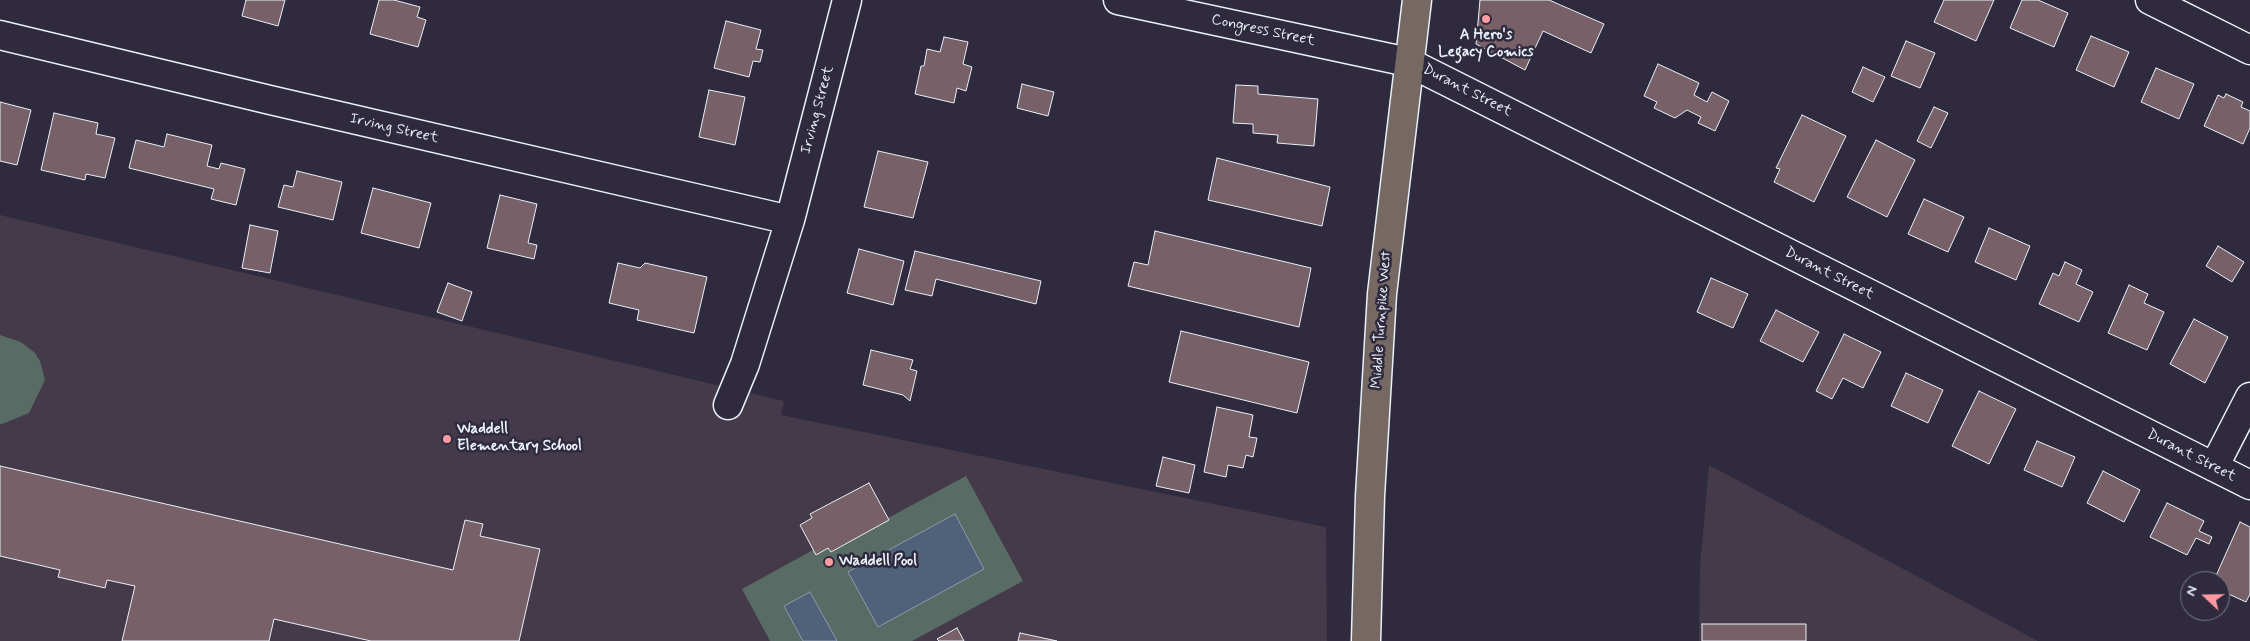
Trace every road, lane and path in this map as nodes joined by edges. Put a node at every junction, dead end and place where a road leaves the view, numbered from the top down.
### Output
1 (847, 0) edge
2 (1118, 0) edge
3 (1417, 0) edge
4 (2150, 0) edge
5 (0, 35) edge
6 (2250, 50) edge
7 (1408, 62) junction
8 (790, 220) junction
9 (2250, 397) edge
10 (728, 405) dead end
11 (2214, 468) junction
12 (2250, 485) edge
13 (1366, 641) edge

1 - 8 street, Irving Street
2 - 7 street, Congress Street
3 - 7 main road, Middle Turnpike West
4 - 6 street
5 - 8 street, Irving Street
7 - 11 street, Durant Street
7 - 13 main road, Middle Turnpike West
8 - 10 street, Irving Street
9 - 11 street
11 - 12 street, Durant Street

